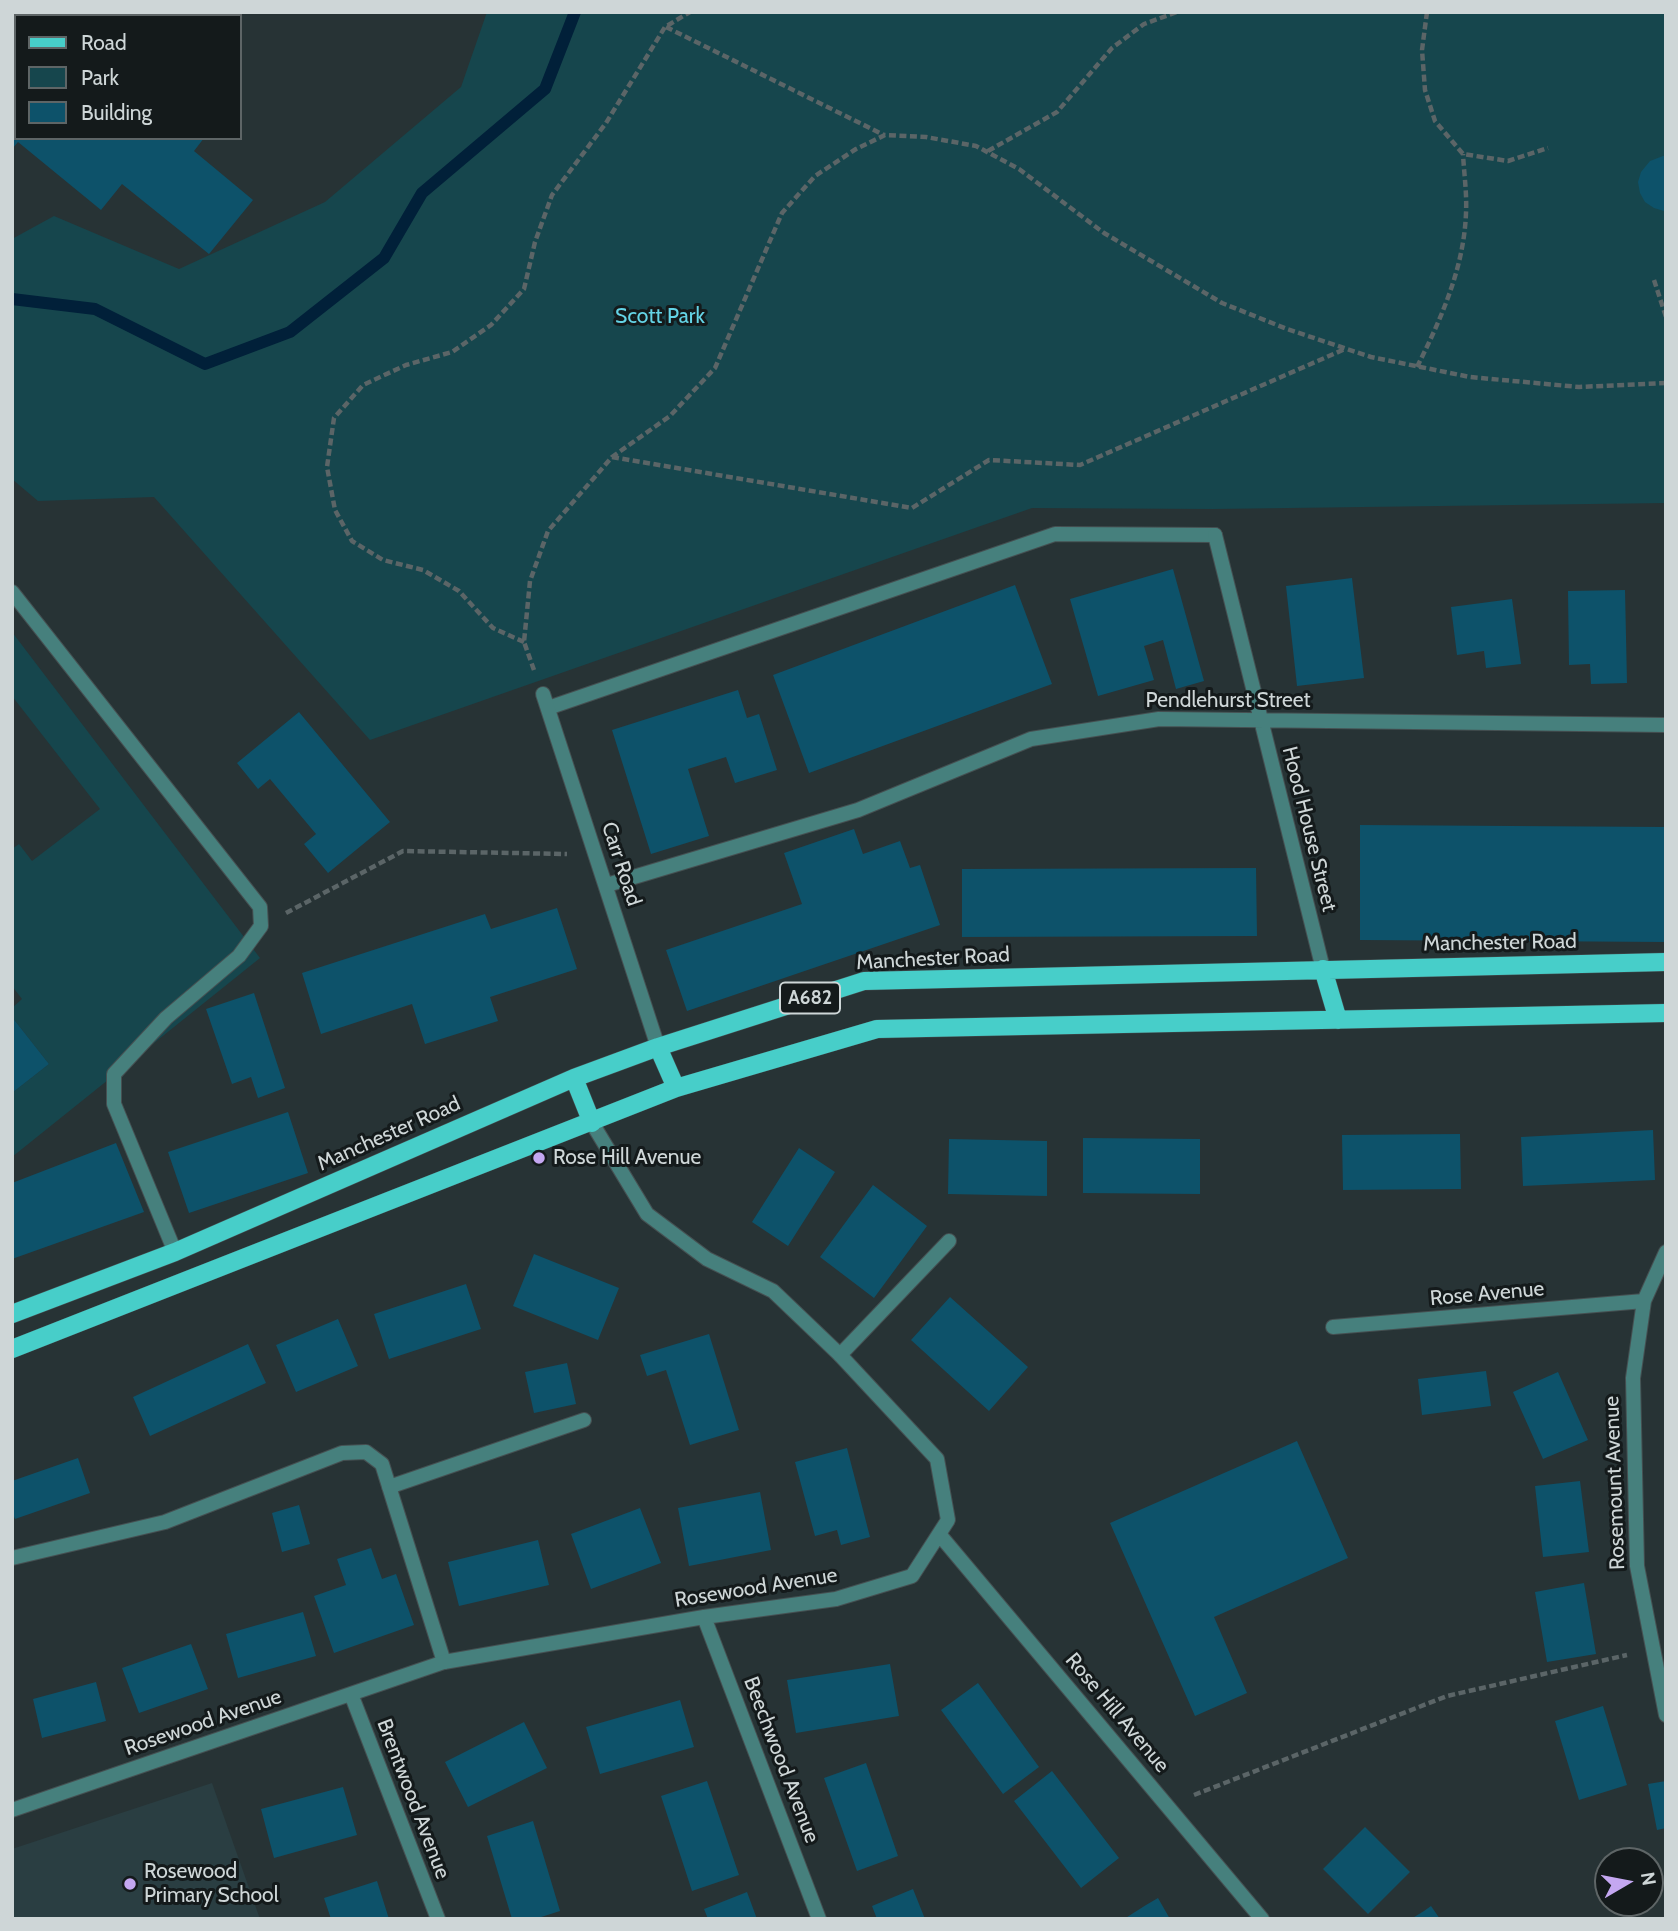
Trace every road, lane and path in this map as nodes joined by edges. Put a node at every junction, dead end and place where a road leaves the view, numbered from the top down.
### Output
1 (690, 12) edge
2 (1177, 12) edge
3 (1427, 12) edge
4 (665, 27) junction
5 (884, 135) junction
6 (1548, 148) dead end
7 (987, 152) junction
8 (1463, 153) junction
9 (1654, 280) dead end
10 (1666, 317) edge
11 (1346, 349) junction
12 (1417, 367) junction
13 (1666, 383) edge
14 (612, 457) junction
15 (12, 592) edge
16 (524, 642) junction
17 (546, 701) junction
18 (1260, 720) junction
19 (1666, 725) edge
20 (596, 854) junction
21 (607, 885) junction
22 (261, 926) junction
23 (1666, 962) edge
24 (1323, 969) junction
25 (1666, 1013) edge
26 (1338, 1020) junction
27 (658, 1047) junction
28 (574, 1078) junction
29 (676, 1088) junction
30 (592, 1123) junction
31 (948, 1241) dead end
32 (176, 1252) junction
33 (1666, 1252) edge
34 (1643, 1301) junction
35 (12, 1314) edge
36 (1333, 1327) dead end
37 (12, 1349) edge
38 (840, 1355) junction
39 (584, 1420) dead end
40 (389, 1486) junction
41 (940, 1534) junction
42 (12, 1558) edge
43 (704, 1616) junction
44 (1651, 1650) junction
45 (444, 1662) junction
46 (351, 1694) junction
47 (1666, 1715) edge
48 (1167, 1805) junction
49 (12, 1810) edge
50 (438, 1919) edge
51 (819, 1919) edge
52 (1262, 1919) edge

1 - 4 path
2 - 7 path
3 - 8 path
4 - 5 path
4 - 16 path
5 - 7 path
5 - 14 path
6 - 8 path
7 - 11 path
8 - 12 path
9 - 10 path
11 - 12 path
11 - 14 path
12 - 13 path
14 - 16 path
15 - 22 street
16 - 17 path
17 - 18 street, Hood House Street
17 - 20 street, Carr Road
18 - 19 street, Pendlehurst Street
18 - 21 street, Pendlehurst Street
18 - 24 street, Hood House Street
20 - 21 street, Carr Road
20 - 22 path
21 - 27 street, Carr Road
22 - 32 street
23 - 24 main road, Manchester Road / A682
24 - 26 main road
24 - 27 main road, Manchester Road / A682
25 - 26 main road, A682
26 - 29 main road, A682
27 - 28 main road, Manchester Road / A682
27 - 29 main road
28 - 30 main road
28 - 32 main road, Manchester Road / A682
29 - 30 main road, A682
30 - 37 main road, A682
30 - 38 street, Rosewood Avenue
31 - 38 street
32 - 35 main road, Manchester Road / A682
33 - 34 street, Rosemount Avenue
34 - 36 street, Rose Avenue
34 - 44 street, Rosemount Avenue
38 - 41 street, Rosewood Avenue
39 - 40 street
40 - 42 street
40 - 45 street
41 - 43 street, Rosewood Avenue
41 - 48 street, Rose Hill Avenue
43 - 45 street, Rosewood Avenue
43 - 51 street, Beechwood Avenue
44 - 47 street, Rosemount Avenue
44 - 48 path
45 - 46 street, Rosewood Avenue
46 - 49 street, Rosewood Avenue
46 - 50 street, Brentwood Avenue
48 - 52 street, Rose Hill Avenue

